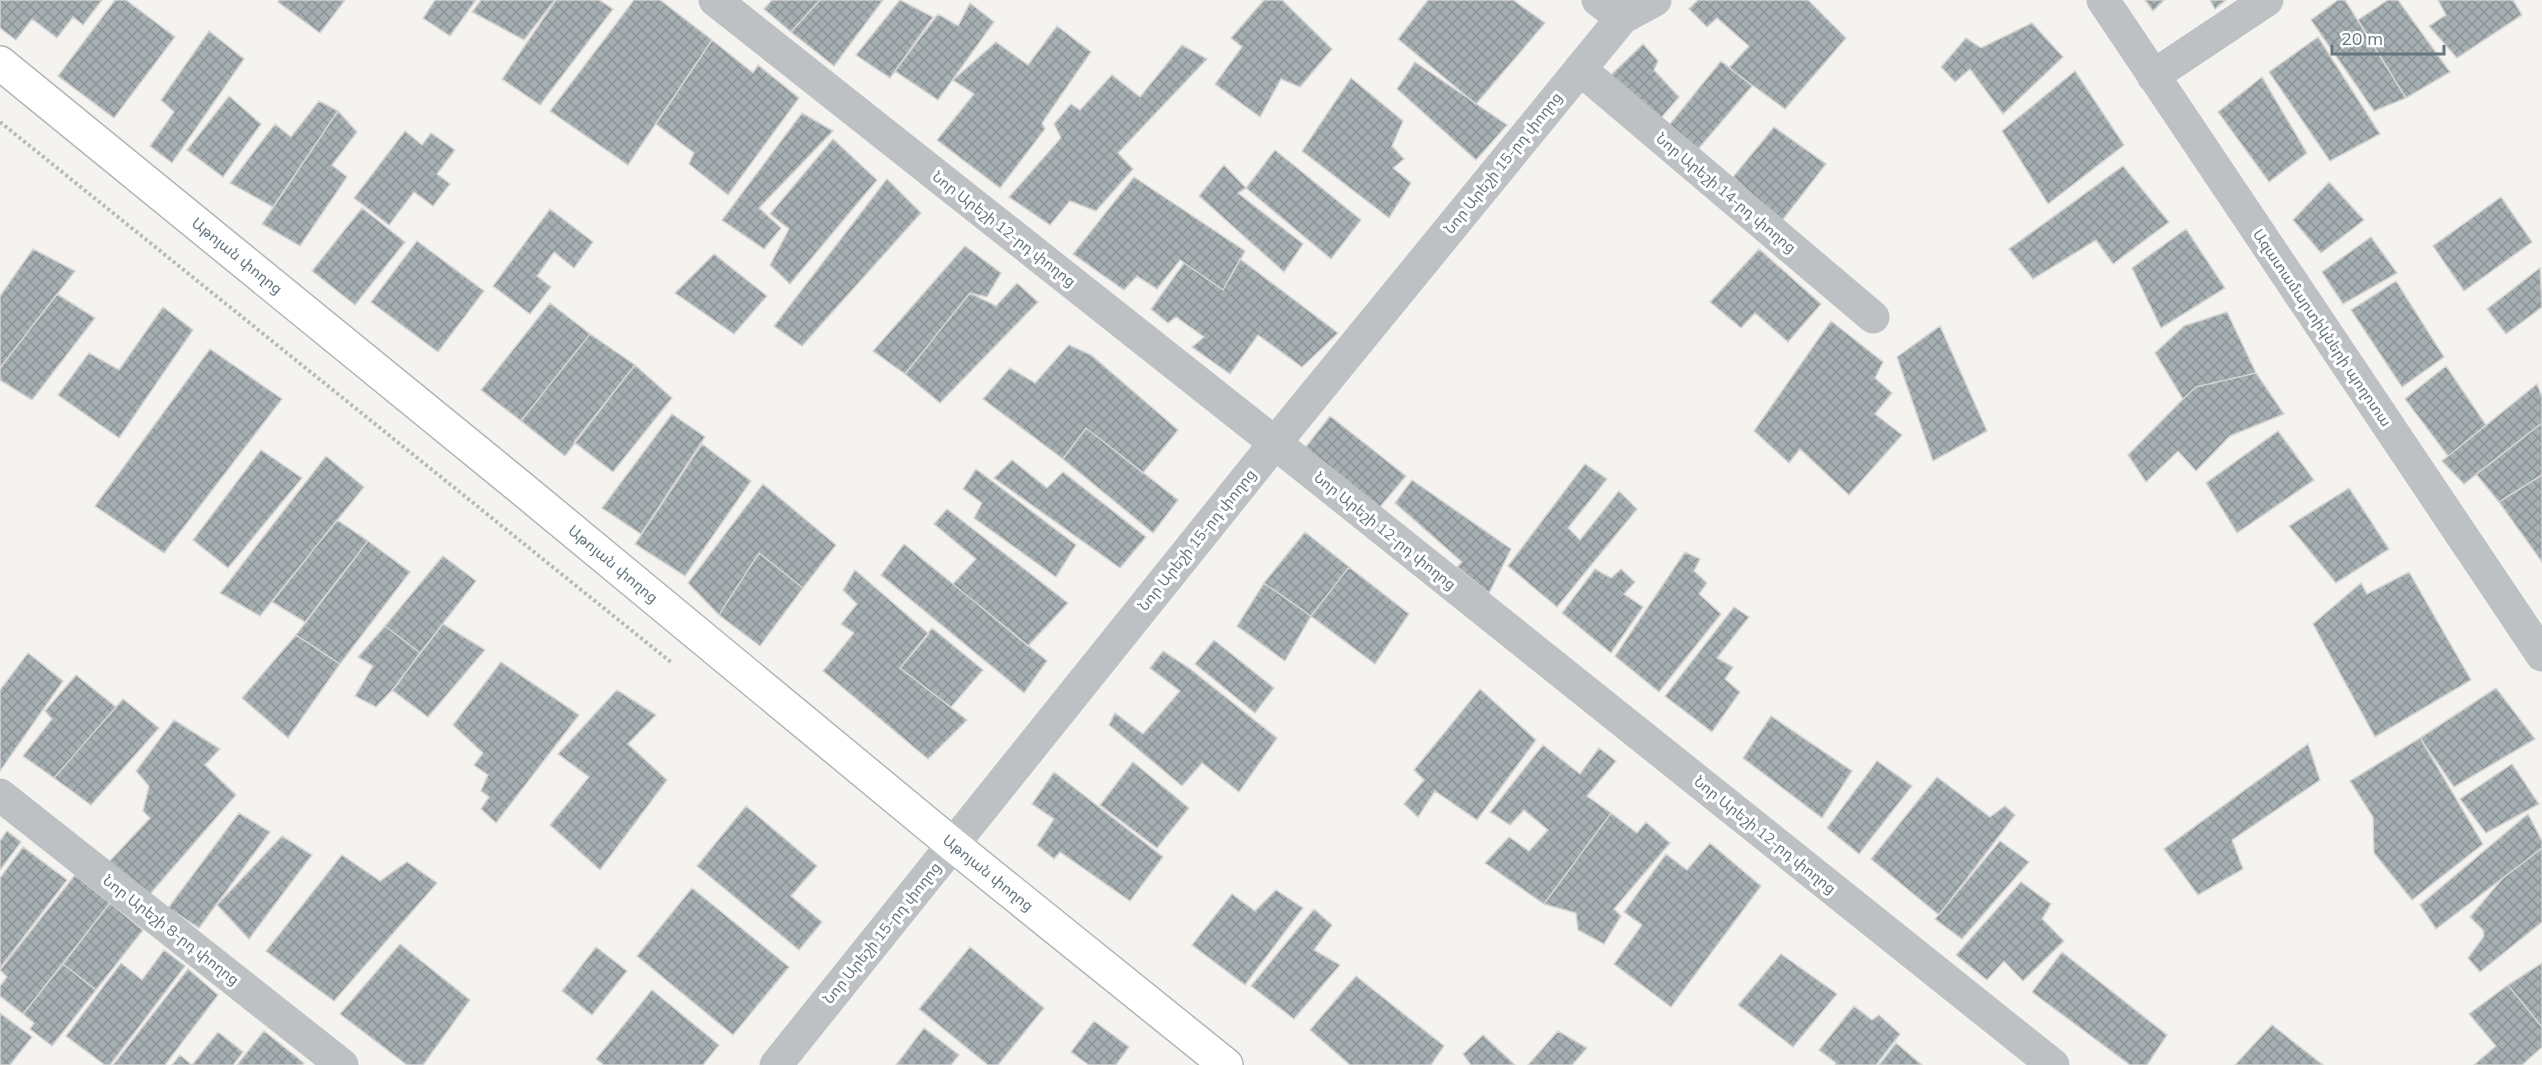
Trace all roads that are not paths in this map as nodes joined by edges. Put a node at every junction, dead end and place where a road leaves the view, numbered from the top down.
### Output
1 (715, 0) edge
2 (1655, 0) edge
3 (2103, 0) edge
4 (2267, 0) edge
5 (1610, 9) edge
6 (0, 63) edge
7 (1580, 69) junction
8 (2153, 76) junction
9 (1873, 317) dead end
10 (1275, 443) junction
11 (2542, 655) edge
12 (0, 795) edge
13 (953, 845) junction
14 (342, 1065) edge
15 (776, 1065) edge
16 (1227, 1065) edge
17 (2053, 1065) edge

1 - 10 street, Նոր Արեշի 12-րդ փողոց
2 - 5 street
3 - 8 street, Ազատամարտիկների պողոտա
4 - 8 street
5 - 7 street, Նոր Արեշի 15-րդ փողոց
6 - 13 main road, Աթոյան փողոց
7 - 9 street, Նոր Արեշի 14-րդ փողոց
7 - 10 street, Նոր Արեշի 15-րդ փողոց
8 - 11 street, Ազատամարտիկների պողոտա
10 - 13 street, Նոր Արեշի 15-րդ փողոց
10 - 17 street, Նոր Արեշի 12-րդ փողոց
12 - 14 street, Նոր Արեշի 8-րդ փողոց
13 - 15 street, Նոր Արեշի 15-րդ փողոց
13 - 16 main road, Աթոյան փողոց

